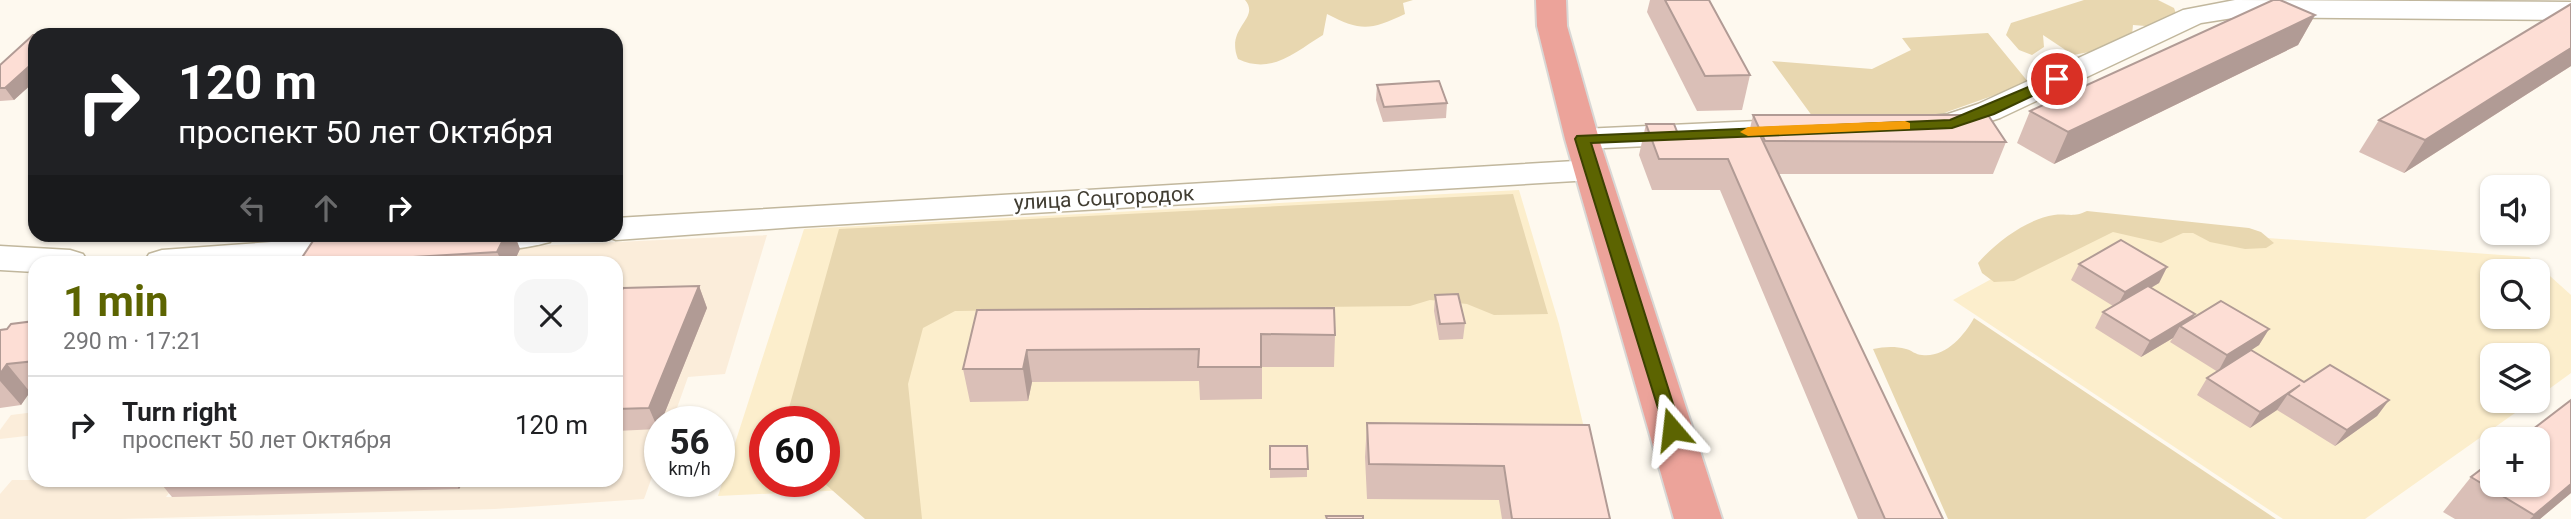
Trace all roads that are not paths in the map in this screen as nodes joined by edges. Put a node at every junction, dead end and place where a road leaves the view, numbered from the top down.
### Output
1 (1551, 0) edge
2 (2571, 11) edge
3 (1898, 126) edge
4 (1832, 128) edge
5 (1587, 154) junction
6 (623, 228) edge
7 (440, 242) edge
8 (428, 243) edge
9 (386, 246) edge
10 (246, 256) edge
11 (0, 258) edge
12 (28, 260) edge
13 (1698, 519) edge

1 - 5 main road
2 - 3 street
4 - 5 street, улица Соцгородок
5 - 6 street, улица Соцгородок
5 - 13 main road
7 - 8 street
9 - 10 street
11 - 12 street

